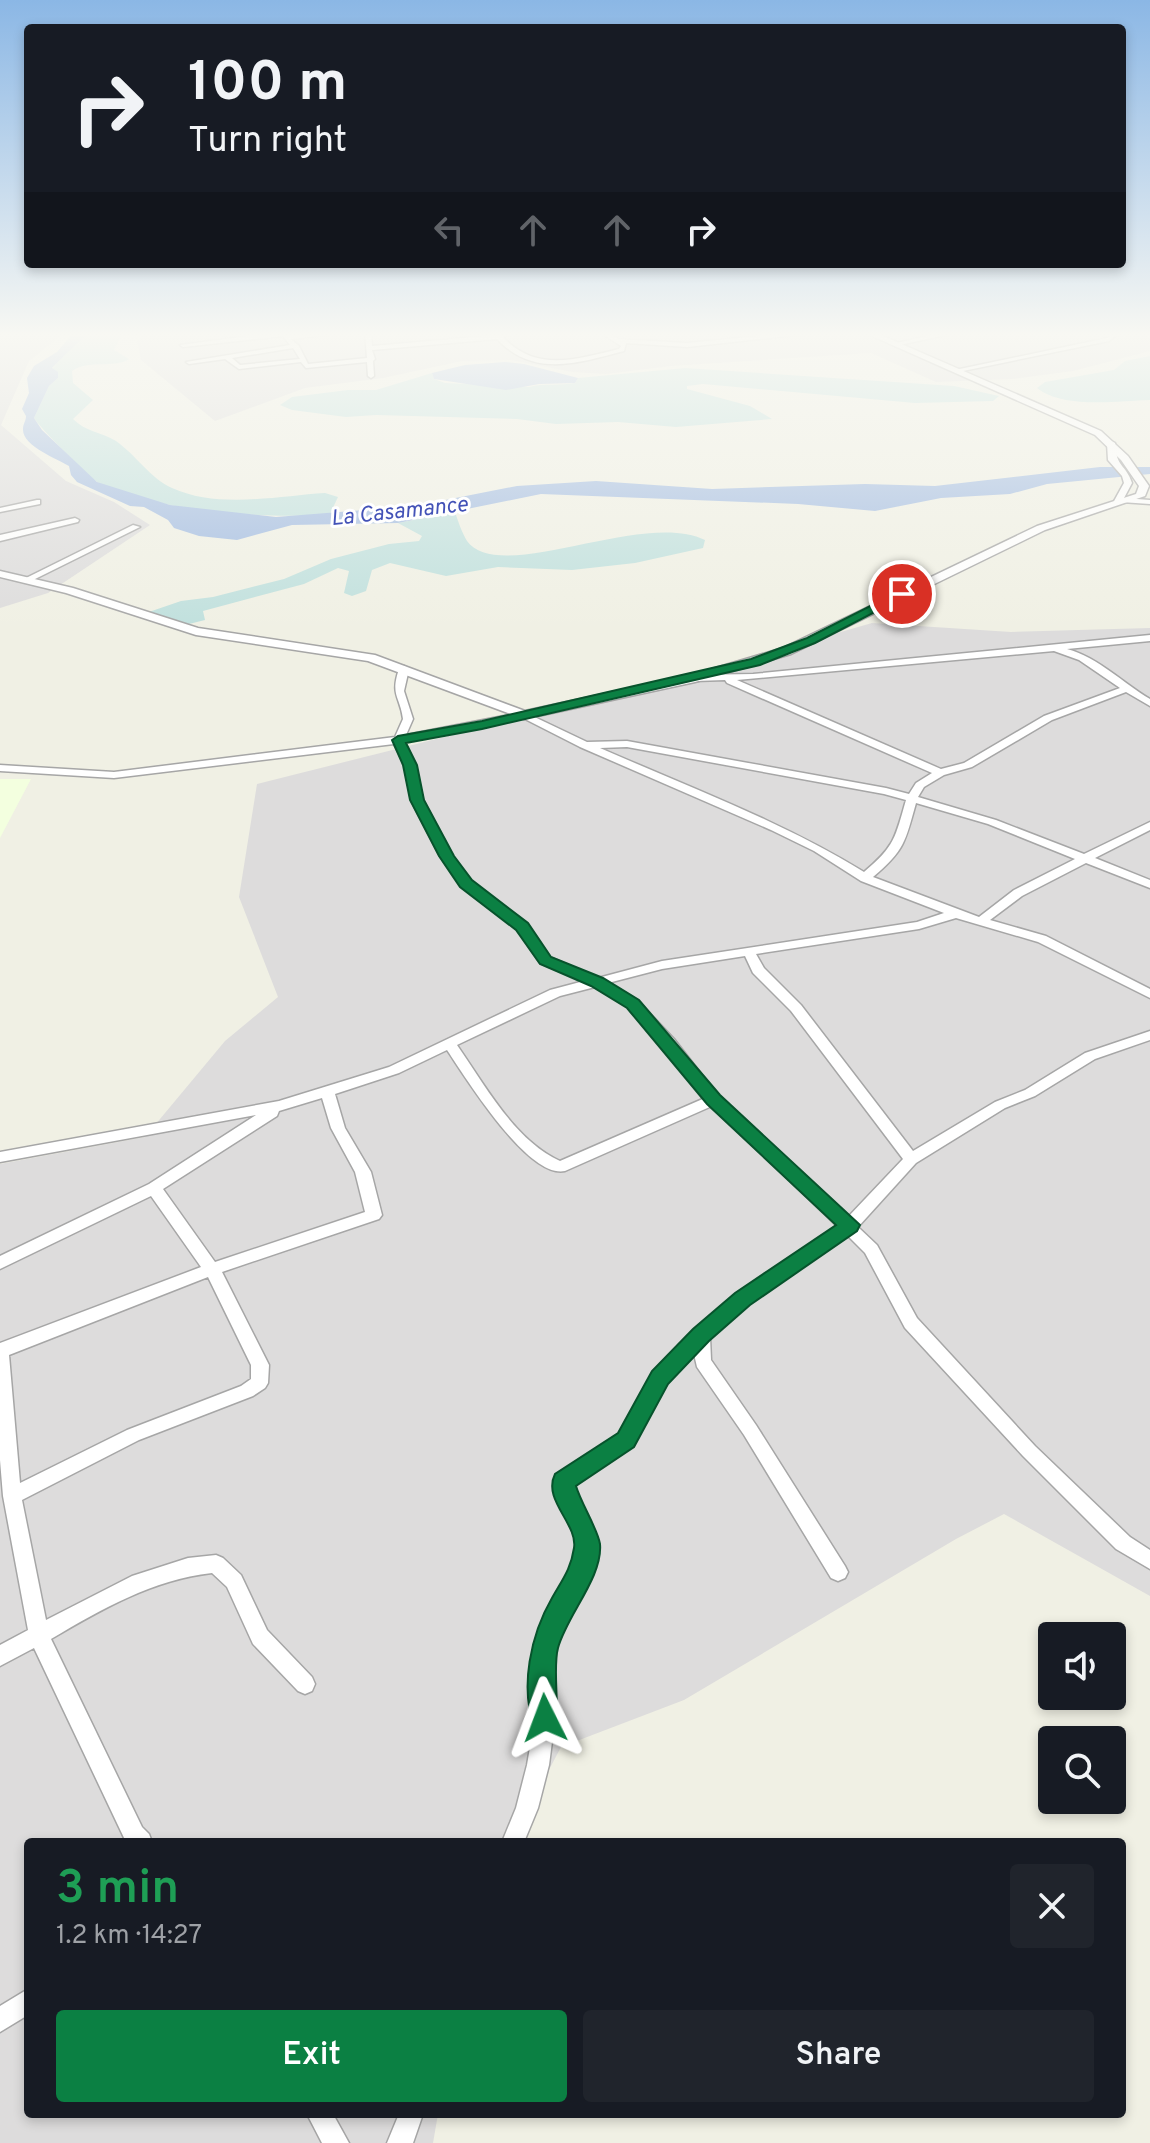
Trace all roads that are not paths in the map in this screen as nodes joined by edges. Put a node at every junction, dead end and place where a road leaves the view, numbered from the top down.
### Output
1 (1093, 432) edge
2 (1111, 443) junction
3 (1121, 501) junction
4 (37, 502) dead end
5 (1150, 502) edge
6 (0, 510) edge
7 (75, 520) dead end
8 (136, 527) dead end
9 (0, 538) edge
10 (0, 574) edge
11 (26, 580) junction
12 (1150, 638) edge
13 (1049, 647) junction
14 (404, 669) junction
15 (723, 677) junction
16 (695, 678) junction
17 (1129, 688) junction
18 (1150, 703) edge
19 (524, 715) junction
20 (398, 740) junction
21 (584, 745) junction
22 (0, 768) edge
23 (940, 773) junction
24 (912, 798) junction
25 (1150, 825) edge
26 (1089, 859) junction
27 (865, 878) junction
28 (1150, 884) edge
29 (956, 914) junction
30 (981, 921) junction
31 (748, 950) junction
32 (597, 982) junction
33 (1150, 994) edge
34 (1150, 1035) edge
35 (450, 1045) junction
36 (327, 1091) junction
37 (714, 1100) junction
38 (280, 1106) junction
39 (0, 1157) edge
40 (911, 1159) junction
41 (154, 1188) junction
42 (850, 1225) junction
43 (0, 1263) edge
44 (212, 1269) junction
45 (701, 1335) junction
46 (0, 1350) edge
47 (3, 1415) edge
48 (12, 1496) junction
49 (1150, 1560) edge
50 (838, 1572) dead end
51 (39, 1636) junction
52 (0, 1656) edge
53 (305, 1684) dead end
54 (137, 1838) edge
55 (515, 1838) edge
56 (24, 2004) edge
57 (0, 2020) edge
58 (321, 2118) edge
59 (409, 2118) edge
60 (336, 2143) edge
61 (400, 2143) edge

1 - 2 street
2 - 3 street
2 - 3 street
3 - 5 street
3 - 16 street
4 - 6 street
7 - 9 street
8 - 11 street
10 - 11 street
11 - 14 street
12 - 13 street
13 - 15 street
13 - 17 street
14 - 19 street
14 - 20 street
15 - 16 street
15 - 23 street
16 - 19 street
17 - 18 street
17 - 23 street
19 - 20 street
19 - 21 street
20 - 22 street
20 - 32 street
21 - 24 street
21 - 27 street
23 - 24 street
24 - 26 street
24 - 27 street
25 - 26 street
26 - 28 street
26 - 30 street
27 - 29 street
29 - 30 street
29 - 31 street
30 - 33 street
31 - 32 street
31 - 40 street
32 - 35 street
32 - 37 street
34 - 40 street
35 - 36 street
35 - 37 street
36 - 38 street
36 - 44 street
37 - 42 street
38 - 39 street
38 - 41 street
40 - 42 street
41 - 43 street
41 - 44 street
42 - 45 street
42 - 49 street
44 - 46 street
44 - 48 street
45 - 50 street
45 - 55 street
46 - 47 street
47 - 48 street
48 - 51 street
51 - 52 street
51 - 53 street
51 - 54 street
56 - 57 street
58 - 60 street
59 - 61 street

